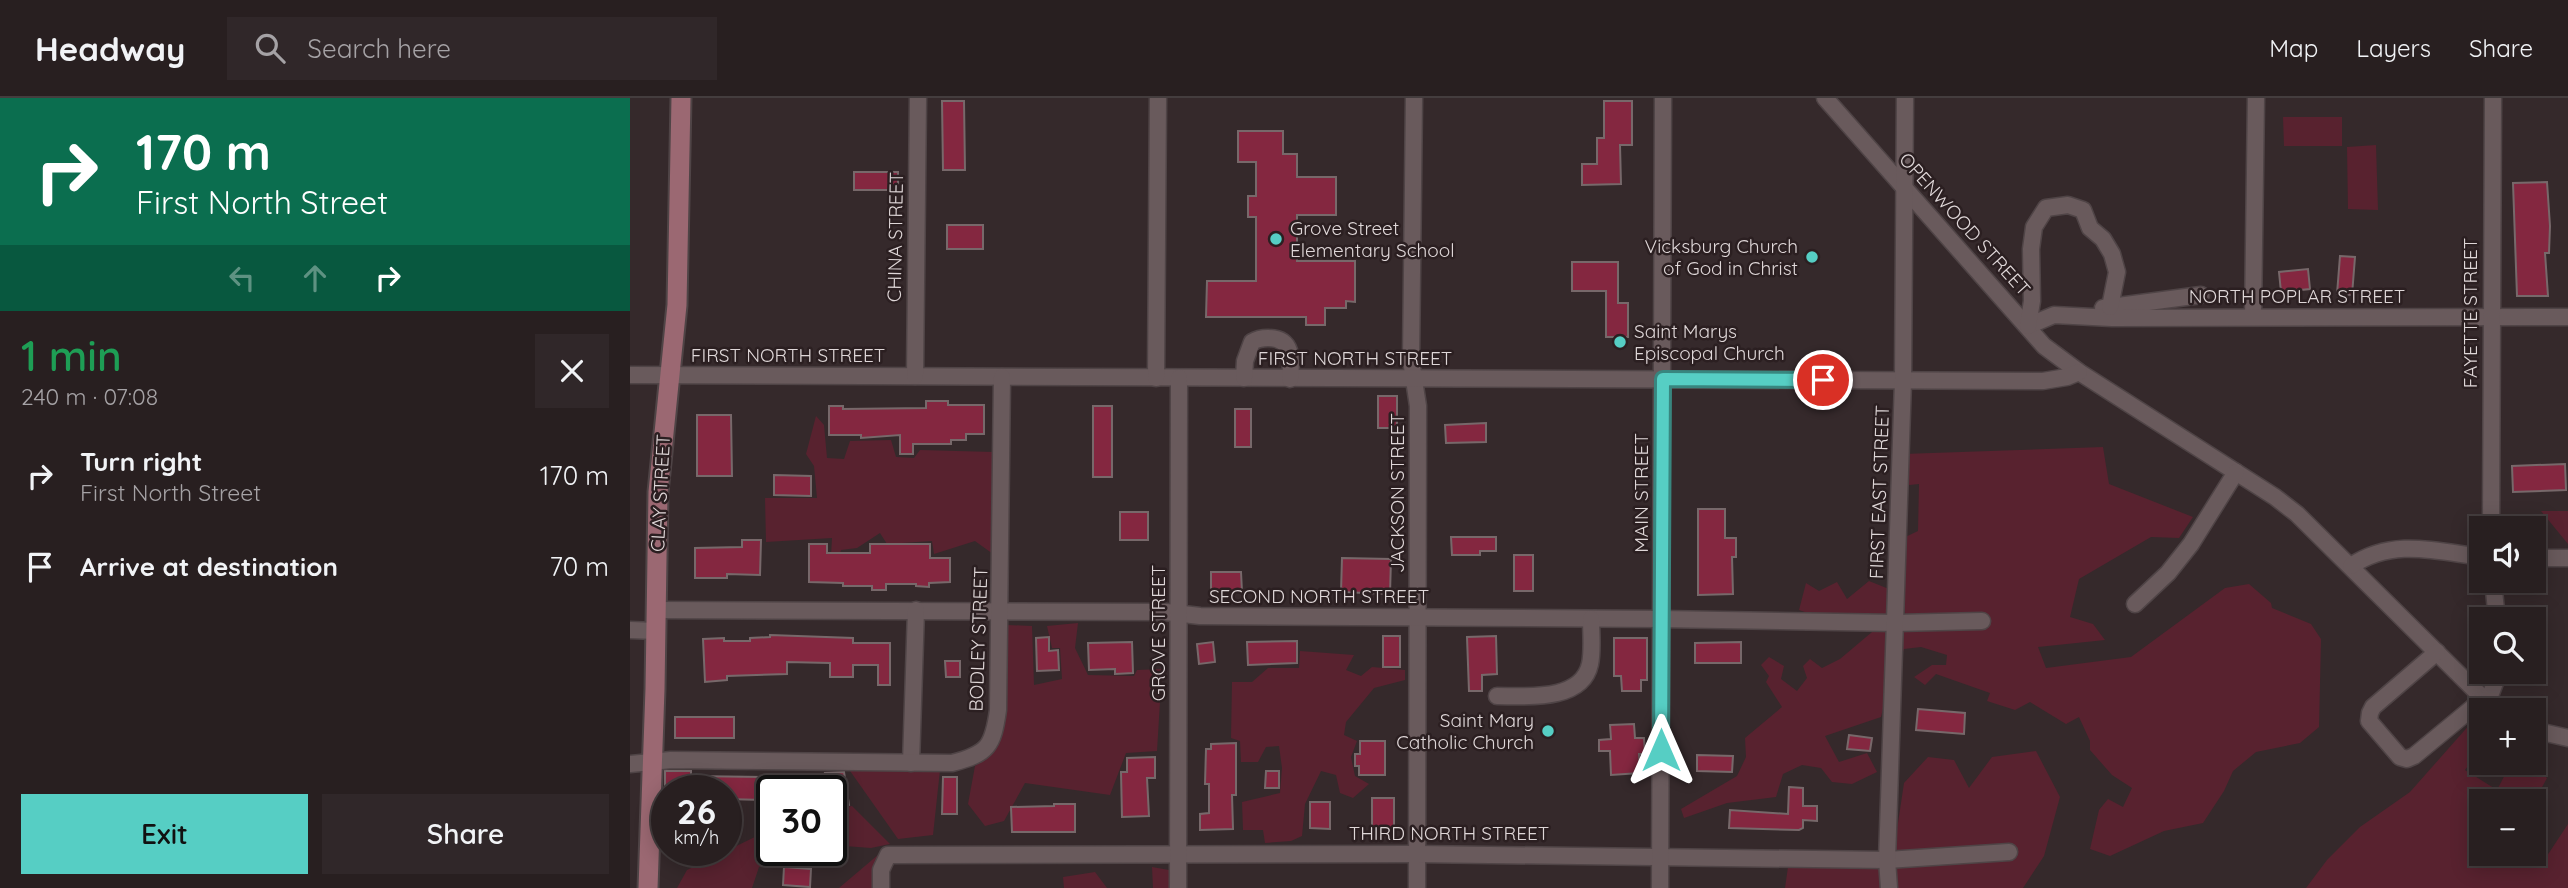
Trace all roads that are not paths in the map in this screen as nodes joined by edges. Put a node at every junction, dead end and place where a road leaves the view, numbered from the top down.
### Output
1 (681, 98) edge
2 (918, 98) edge
3 (1158, 98) edge
4 (1414, 98) edge
5 (1662, 98) edge
6 (1825, 98) edge
7 (1905, 98) edge
8 (2256, 98) edge
9 (2493, 98) edge
10 (1904, 189) junction
11 (2201, 295) dead end
12 (2110, 307) junction
13 (2054, 315) junction
14 (2253, 317) junction
15 (2491, 317) junction
16 (2568, 317) edge
17 (2028, 326) junction
18 (2079, 372) junction
19 (630, 375) edge
20 (671, 376) junction
21 (915, 376) junction
22 (1002, 377) junction
23 (1156, 378) junction
24 (1178, 378) junction
25 (1244, 378) junction
26 (1290, 379) junction
27 (1414, 379) junction
28 (1663, 379) junction
29 (1903, 381) junction
30 (2236, 472) junction
31 (2491, 516) edge
32 (2469, 556) edge
33 (2546, 558) edge
34 (2568, 558) edge
35 (2351, 566) junction
36 (2135, 604) dead end
37 (657, 610) junction
38 (916, 610) junction
39 (1001, 612) junction
40 (1180, 614) junction
41 (1418, 617) junction
42 (1591, 619) junction
43 (1661, 619) junction
44 (1982, 621) dead end
45 (1895, 623) junction
46 (630, 630) edge
47 (656, 631) junction
48 (2437, 652) junction
49 (1497, 696) dead end
50 (2482, 698) edge
51 (2469, 717) edge
52 (2546, 733) edge
53 (2568, 738) edge
54 (651, 763) junction
55 (911, 763) junction
56 (630, 764) edge
57 (2009, 852) dead end
58 (1179, 853) junction
59 (1418, 854) junction
60 (1660, 856) junction
61 (1887, 860) junction
62 (648, 888) edge
63 (881, 888) edge
64 (1178, 888) edge
65 (1417, 888) edge
66 (1660, 888) edge
67 (1889, 888) edge

1 - 20 main road, CLAY STREET
2 - 21 street, CHINA STREET
3 - 23 street
4 - 27 street, JACKSON STREET
5 - 28 street, MAIN STREET
6 - 10 street, OPENWOOD STREET
7 - 10 street, FIRST EAST STREET
8 - 14 street
9 - 15 street, FAYETTE STREET
10 - 17 street, OPENWOOD STREET
10 - 29 street, FIRST EAST STREET
11 - 12 street
12 - 13 street
12 - 17 street
13 - 14 street, NORTH POPLAR STREET
13 - 17 street, NORTH POPLAR STREET
14 - 15 street, NORTH POPLAR STREET
15 - 16 street, NORTH POPLAR STREET
15 - 31 street, FAYETTE STREET
17 - 18 street, OPENWOOD STREET
18 - 29 street, FIRST NORTH STREET
18 - 30 street, OPENWOOD STREET
19 - 20 street, FIRST NORTH STREET
20 - 21 street, FIRST NORTH STREET
20 - 37 main road, CLAY STREET
21 - 22 street, FIRST NORTH STREET
22 - 23 street, FIRST NORTH STREET
22 - 39 street, BODLEY STREET
23 - 24 street, FIRST NORTH STREET
24 - 25 street, FIRST NORTH STREET
24 - 40 street, GROVE STREET
25 - 26 street, FIRST NORTH STREET
25 - 26 street
26 - 27 street, FIRST NORTH STREET
27 - 28 street, FIRST NORTH STREET
27 - 41 street, JACKSON STREET
28 - 29 street, FIRST NORTH STREET
28 - 43 street, MAIN STREET
29 - 45 street, FIRST EAST STREET
30 - 35 street, OPENWOOD STREET
30 - 36 street
32 - 35 street
33 - 34 street
35 - 48 street, OPENWOOD STREET
37 - 38 street, SECOND NORTH STREET
37 - 47 main road, CLAY STREET
38 - 39 street, SECOND NORTH STREET
38 - 55 street
39 - 40 street, SECOND NORTH STREET
39 - 55 street, BODLEY STREET
40 - 41 street, SECOND NORTH STREET
40 - 58 street, GROVE STREET
41 - 42 street, SECOND NORTH STREET
41 - 59 street, JACKSON STREET
42 - 43 street, SECOND NORTH STREET
42 - 49 street
43 - 45 street, SECOND NORTH STREET
43 - 60 street, MAIN STREET
44 - 45 street, SECOND NORTH STREET
45 - 61 street, FIRST EAST STREET
46 - 47 street
47 - 54 main road, CLAY STREET
48 - 50 street, OPENWOOD STREET
48 - 51 street
52 - 53 street
54 - 55 street, BODLEY STREET
54 - 56 street, BODLEY STREET
54 - 62 main road, CLAY STREET
57 - 61 street, THIRD NORTH STREET
58 - 59 street, THIRD NORTH STREET
58 - 63 street, THIRD NORTH STREET
58 - 64 street, GROVE STREET
59 - 60 street, THIRD NORTH STREET
59 - 65 street, JACKSON STREET
60 - 61 street, THIRD NORTH STREET
60 - 66 street, MAIN STREET
61 - 67 street, FIRST EAST STREET

